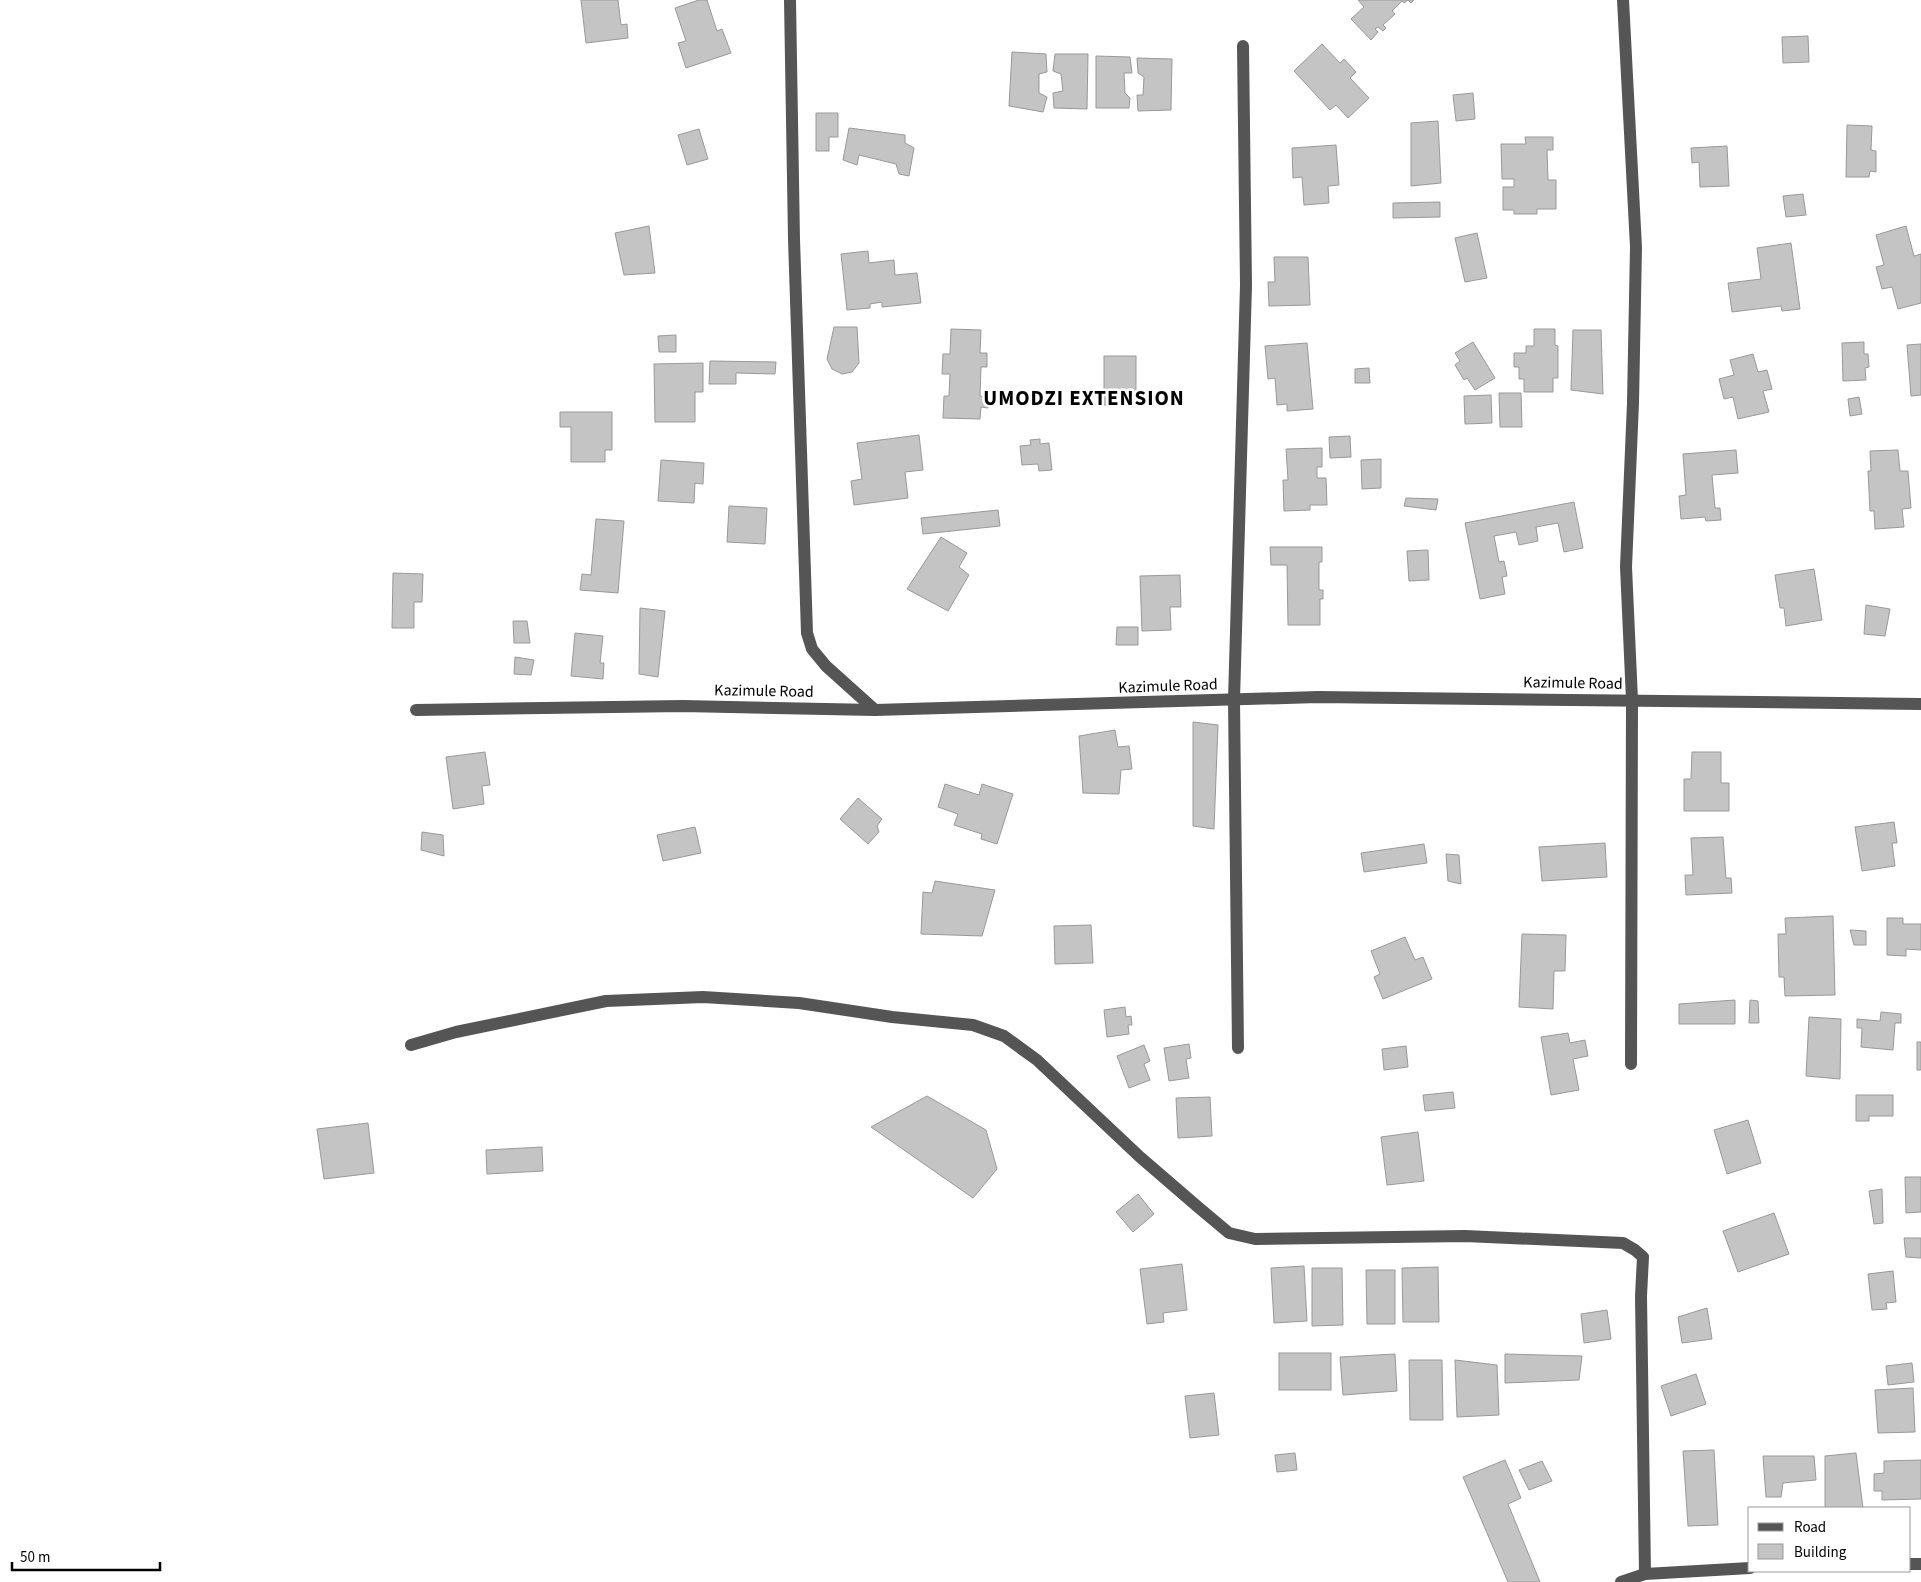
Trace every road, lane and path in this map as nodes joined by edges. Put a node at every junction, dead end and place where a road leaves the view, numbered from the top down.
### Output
1 (790, 0) edge
2 (1623, 0) edge
3 (1243, 46) dead end
4 (1234, 700) junction
5 (1632, 700) junction
6 (1921, 704) edge
7 (416, 710) dead end
8 (875, 710) junction
9 (411, 1045) dead end
10 (1238, 1048) dead end
11 (1631, 1064) dead end
12 (1748, 1568) edge
13 (1645, 1574) junction
14 (1620, 1582) edge

1 - 8 street
2 - 5 street
3 - 4 street
4 - 5 street, Kazimule Road
4 - 8 street, Kazimule Road
4 - 10 street
5 - 6 street, Kazimule Road
5 - 11 street
7 - 8 street, Kazimule Road
9 - 13 street
12 - 13 street
13 - 14 street

